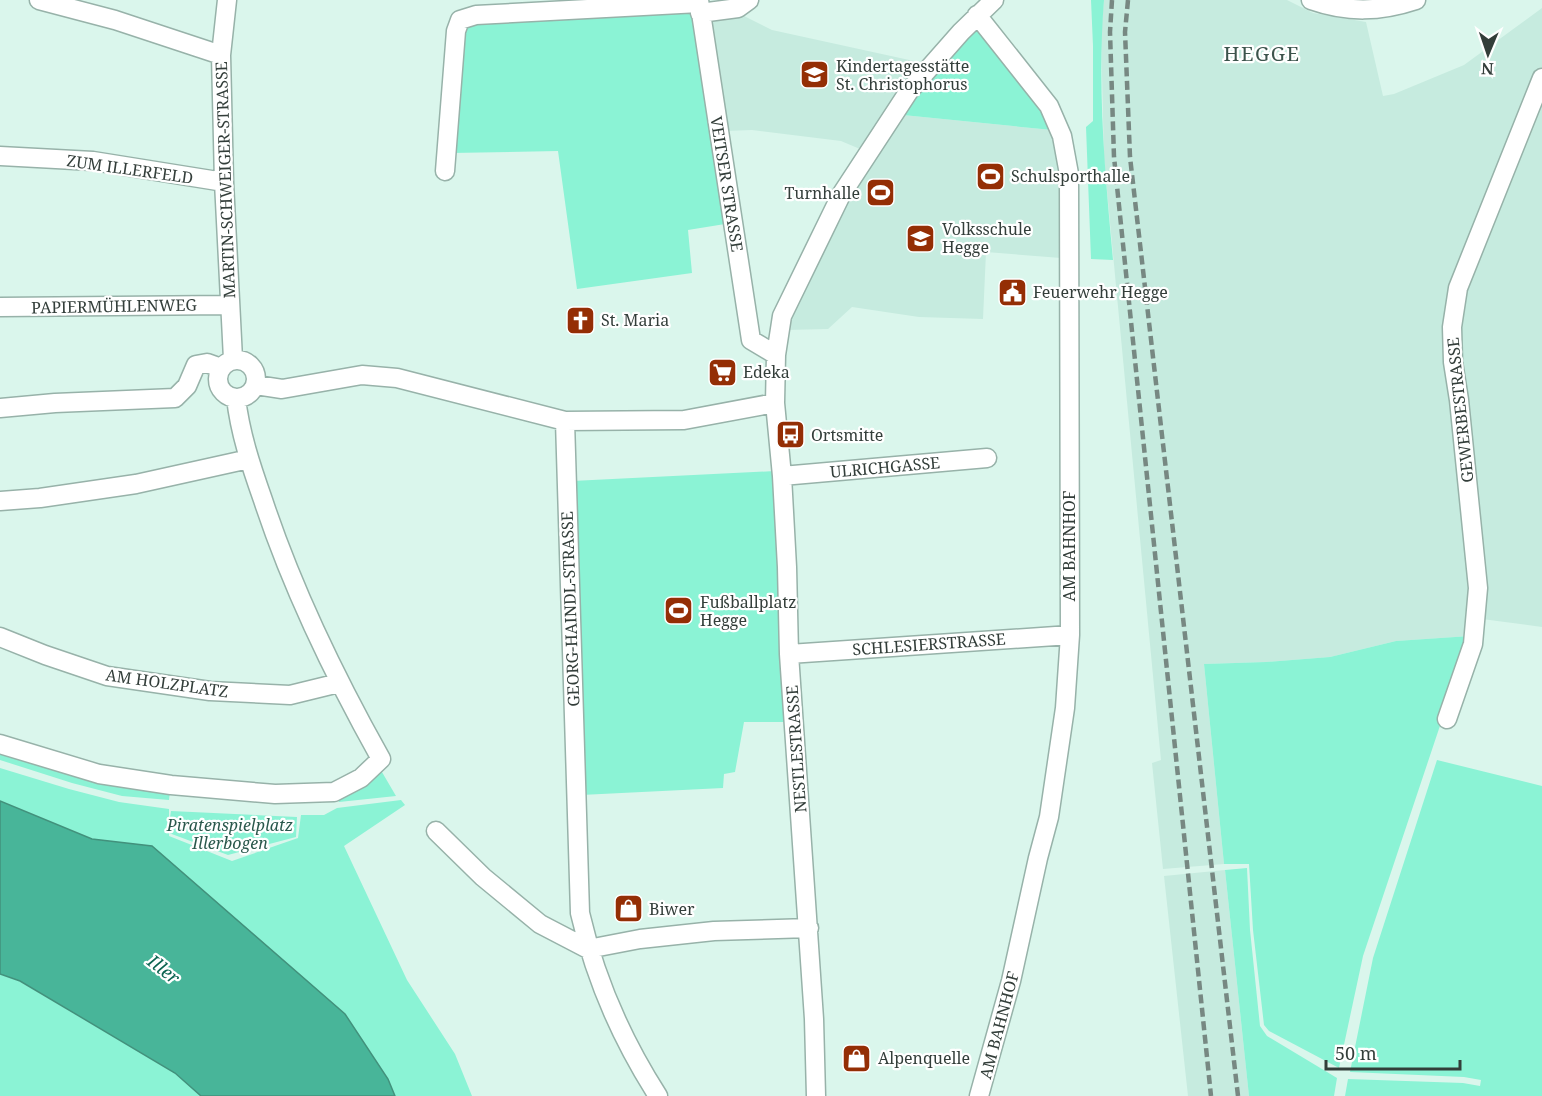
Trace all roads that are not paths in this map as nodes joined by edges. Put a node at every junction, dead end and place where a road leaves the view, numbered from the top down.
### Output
1 (39, 0) edge
2 (227, 0) edge
3 (749, 0) edge
4 (994, 0) edge
5 (1311, 0) edge
6 (1416, 0) edge
7 (699, 5) edge
8 (977, 15) junction
9 (221, 55) junction
10 (1542, 78) edge
11 (0, 156) edge
12 (445, 171) dead end
13 (224, 182) junction
14 (229, 305) junction
15 (0, 307) edge
16 (776, 355) junction
17 (227, 364) junction
18 (256, 385) junction
19 (236, 398) junction
20 (775, 403) junction
21 (0, 408) edge
22 (565, 421) junction
23 (987, 458) dead end
24 (249, 459) junction
25 (782, 476) junction
26 (0, 501) edge
27 (1070, 635) junction
28 (0, 637) edge
29 (789, 654) junction
30 (339, 683) junction
31 (1447, 719) dead end
32 (0, 744) edge
33 (436, 831) dead end
34 (808, 928) junction
35 (588, 948) junction
36 (658, 1096) edge
37 (816, 1096) edge
38 (979, 1096) edge

1 - 9 street
2 - 9 street, MARTIN-SCHWEIGER-STRASSE
3 - 7 street
4 - 8 street, NESTLESTRASSE
5 - 6 street
7 - 12 street
7 - 16 street, VEITSER STRASSE
8 - 16 street, NESTLESTRASSE
8 - 27 street, AM BAHNHOF
9 - 13 street, MARTIN-SCHWEIGER-STRASSE
10 - 31 street, GEWERBESTRASSE
11 - 13 street, ZUM ILLERFELD
13 - 14 street, MARTIN-SCHWEIGER-STRASSE
14 - 15 street, PAPIERMÜHLENWEG
14 - 17 street, MARTIN-SCHWEIGER-STRASSE
16 - 20 street, NESTLESTRASSE
17 - 18 street
17 - 19 street
17 - 21 street
18 - 19 street
18 - 22 street
19 - 24 street
20 - 22 street
20 - 25 street, NESTLESTRASSE
22 - 35 street, GEORG-HAINDL-STRASSE
23 - 25 street, ULRICHGASSE
24 - 26 street
24 - 30 street
25 - 29 street, NESTLESTRASSE
27 - 29 street, SCHLESIERSTRASSE
27 - 38 street, AM BAHNHOF
28 - 30 street, AM HOLZPLATZ
29 - 34 street, NESTLESTRASSE
30 - 32 street
33 - 35 street
34 - 35 street
34 - 37 street, NESTLESTRASSE
35 - 36 street, GEORG-HAINDL-STRASSE

